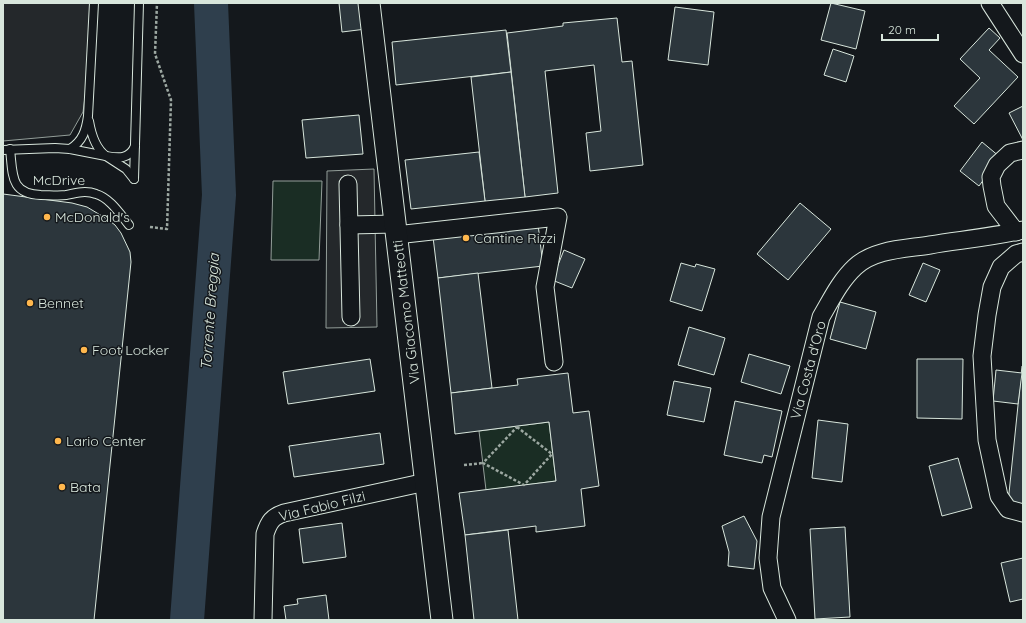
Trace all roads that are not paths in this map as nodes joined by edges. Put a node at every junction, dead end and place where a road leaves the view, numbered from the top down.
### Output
1 (94, 3) edge
2 (139, 3) edge
3 (369, 3) edge
4 (990, 3) edge
5 (1023, 54) edge
6 (88, 116) junction
7 (136, 144) junction
8 (70, 149) junction
9 (6, 150) edge
10 (1023, 150) edge
11 (106, 156) junction
12 (348, 184) dead end
13 (129, 225) dead end
14 (349, 225) junction
15 (396, 230) junction
16 (1019, 231) edge
17 (1023, 252) edge
18 (351, 317) dead end
19 (554, 362) dead end
20 (426, 482) junction
21 (1023, 513) edge
22 (263, 620) edge
23 (442, 620) edge
24 (787, 620) edge

1 - 6 lane
2 - 7 lane
3 - 15 street, Via Giacomo Matteotti
4 - 5 street
6 - 8 lane
6 - 11 lane
7 - 11 lane
7 - 11 lane
8 - 9 lane
8 - 11 lane
9 - 13 lane, McDrive
10 - 16 street
12 - 14 street
14 - 15 street
14 - 18 street
15 - 19 street
15 - 20 street, Via Giacomo Matteotti
16 - 24 street, Via Costa d'Oro
17 - 21 street
20 - 22 street, Via Fabio Filzi
20 - 23 street, Via Giacomo Matteotti

